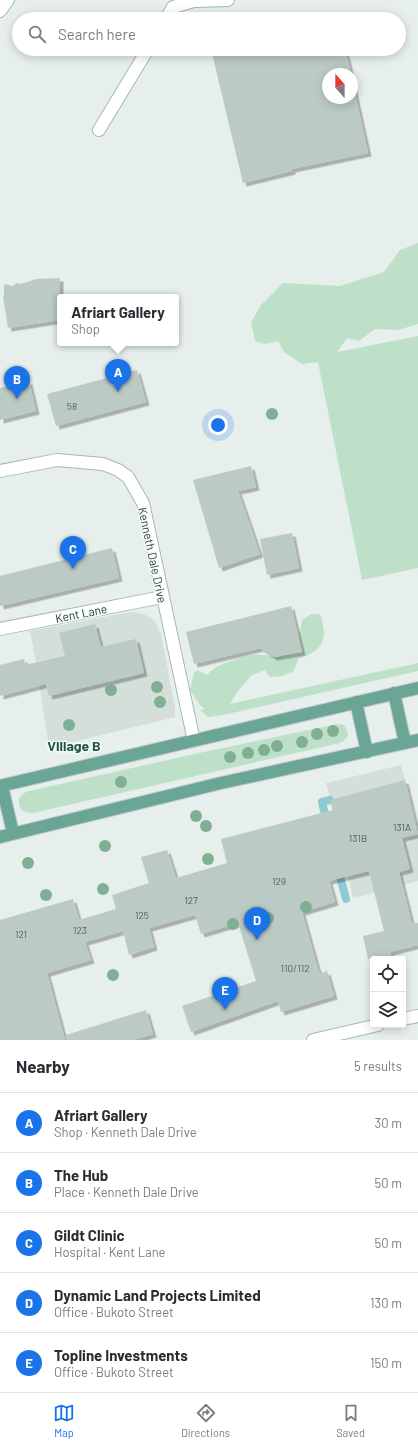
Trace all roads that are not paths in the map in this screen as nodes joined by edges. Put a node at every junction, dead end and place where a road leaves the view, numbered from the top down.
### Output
1 (8, 0) edge
2 (228, 0) edge
3 (0, 10) edge
4 (170, 12) edge
5 (144, 56) edge
6 (99, 130) dead end
7 (0, 471) edge
8 (162, 597) junction
9 (0, 629) edge
10 (418, 688) edge
11 (394, 693) junction
12 (356, 702) junction
13 (418, 740) edge
14 (194, 741) junction
15 (405, 743) junction
16 (367, 752) junction
17 (1, 786) edge
18 (14, 834) junction
19 (0, 837) edge
20 (418, 1016) edge
21 (406, 1018) edge
22 (370, 1027) edge
23 (313, 1040) edge

1 - 3 street
2 - 4 street
5 - 6 street
7 - 8 street, Kenneth Dale Drive
8 - 9 street, Kent Lane
8 - 14 street, Kenneth Dale Drive
10 - 11 main road
11 - 12 main road
11 - 15 main road
12 - 14 main road
12 - 16 main road
13 - 15 main road
14 - 17 main road
15 - 16 main road
16 - 18 main road
17 - 18 main road
18 - 19 main road
20 - 21 street
22 - 23 street

